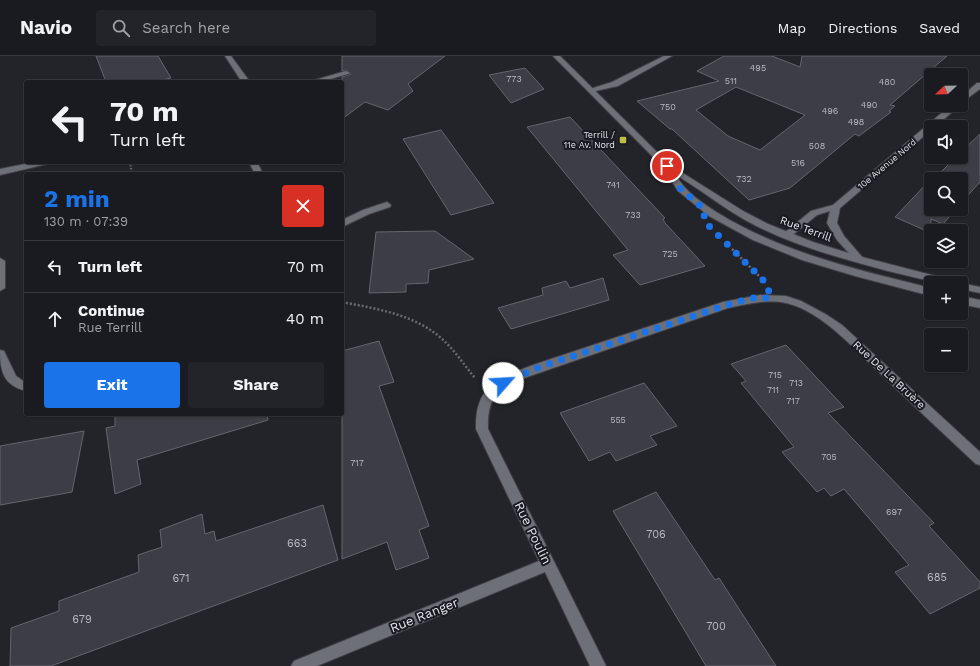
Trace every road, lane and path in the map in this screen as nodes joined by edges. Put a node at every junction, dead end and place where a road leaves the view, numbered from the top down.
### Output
1 (228, 56) edge
2 (556, 56) edge
3 (669, 56) edge
4 (346, 73) dead end
5 (245, 80) edge
6 (320, 80) edge
7 (980, 85) edge
8 (591, 90) junction
9 (968, 95) edge
10 (948, 112) edge
11 (38, 164) edge
12 (667, 166) junction
13 (0, 172) edge
14 (387, 205) dead end
15 (836, 207) junction
16 (344, 223) edge
17 (786, 236) junction
18 (727, 244) dead end
19 (860, 260) junction
20 (0, 261) edge
21 (924, 276) edge
22 (968, 287) edge
23 (0, 288) edge
24 (924, 290) edge
25 (980, 290) edge
26 (771, 298) junction
27 (968, 301) edge
28 (344, 302) edge
29 (980, 304) edge
30 (0, 354) edge
31 (24, 387) edge
32 (487, 397) junction
33 (980, 460) edge
34 (548, 564) junction
35 (300, 666) edge
36 (598, 666) edge

1 - 5 street
2 - 8 street, Rue Terrill
3 - 8 street
4 - 6 street
7 - 9 street
8 - 12 street, Rue Terrill
10 - 15 street, 10e Avenue Nord
11 - 13 street
12 - 17 street, Rue Terrill
12 - 24 street, Rue Terrill
14 - 16 street
15 - 17 street, 10e Avenue Nord
15 - 19 street
17 - 19 street, Rue Terrill
18 - 26 path
19 - 21 street, Rue Terrill
20 - 23 street
22 - 25 street
26 - 32 street, Rue De La Bruère
26 - 33 street, Rue De La Bruère
27 - 29 street
28 - 32 path
30 - 31 street
32 - 34 street, Rue Poulin
34 - 35 street, Rue Ranger
34 - 36 street, Rue Poulin

